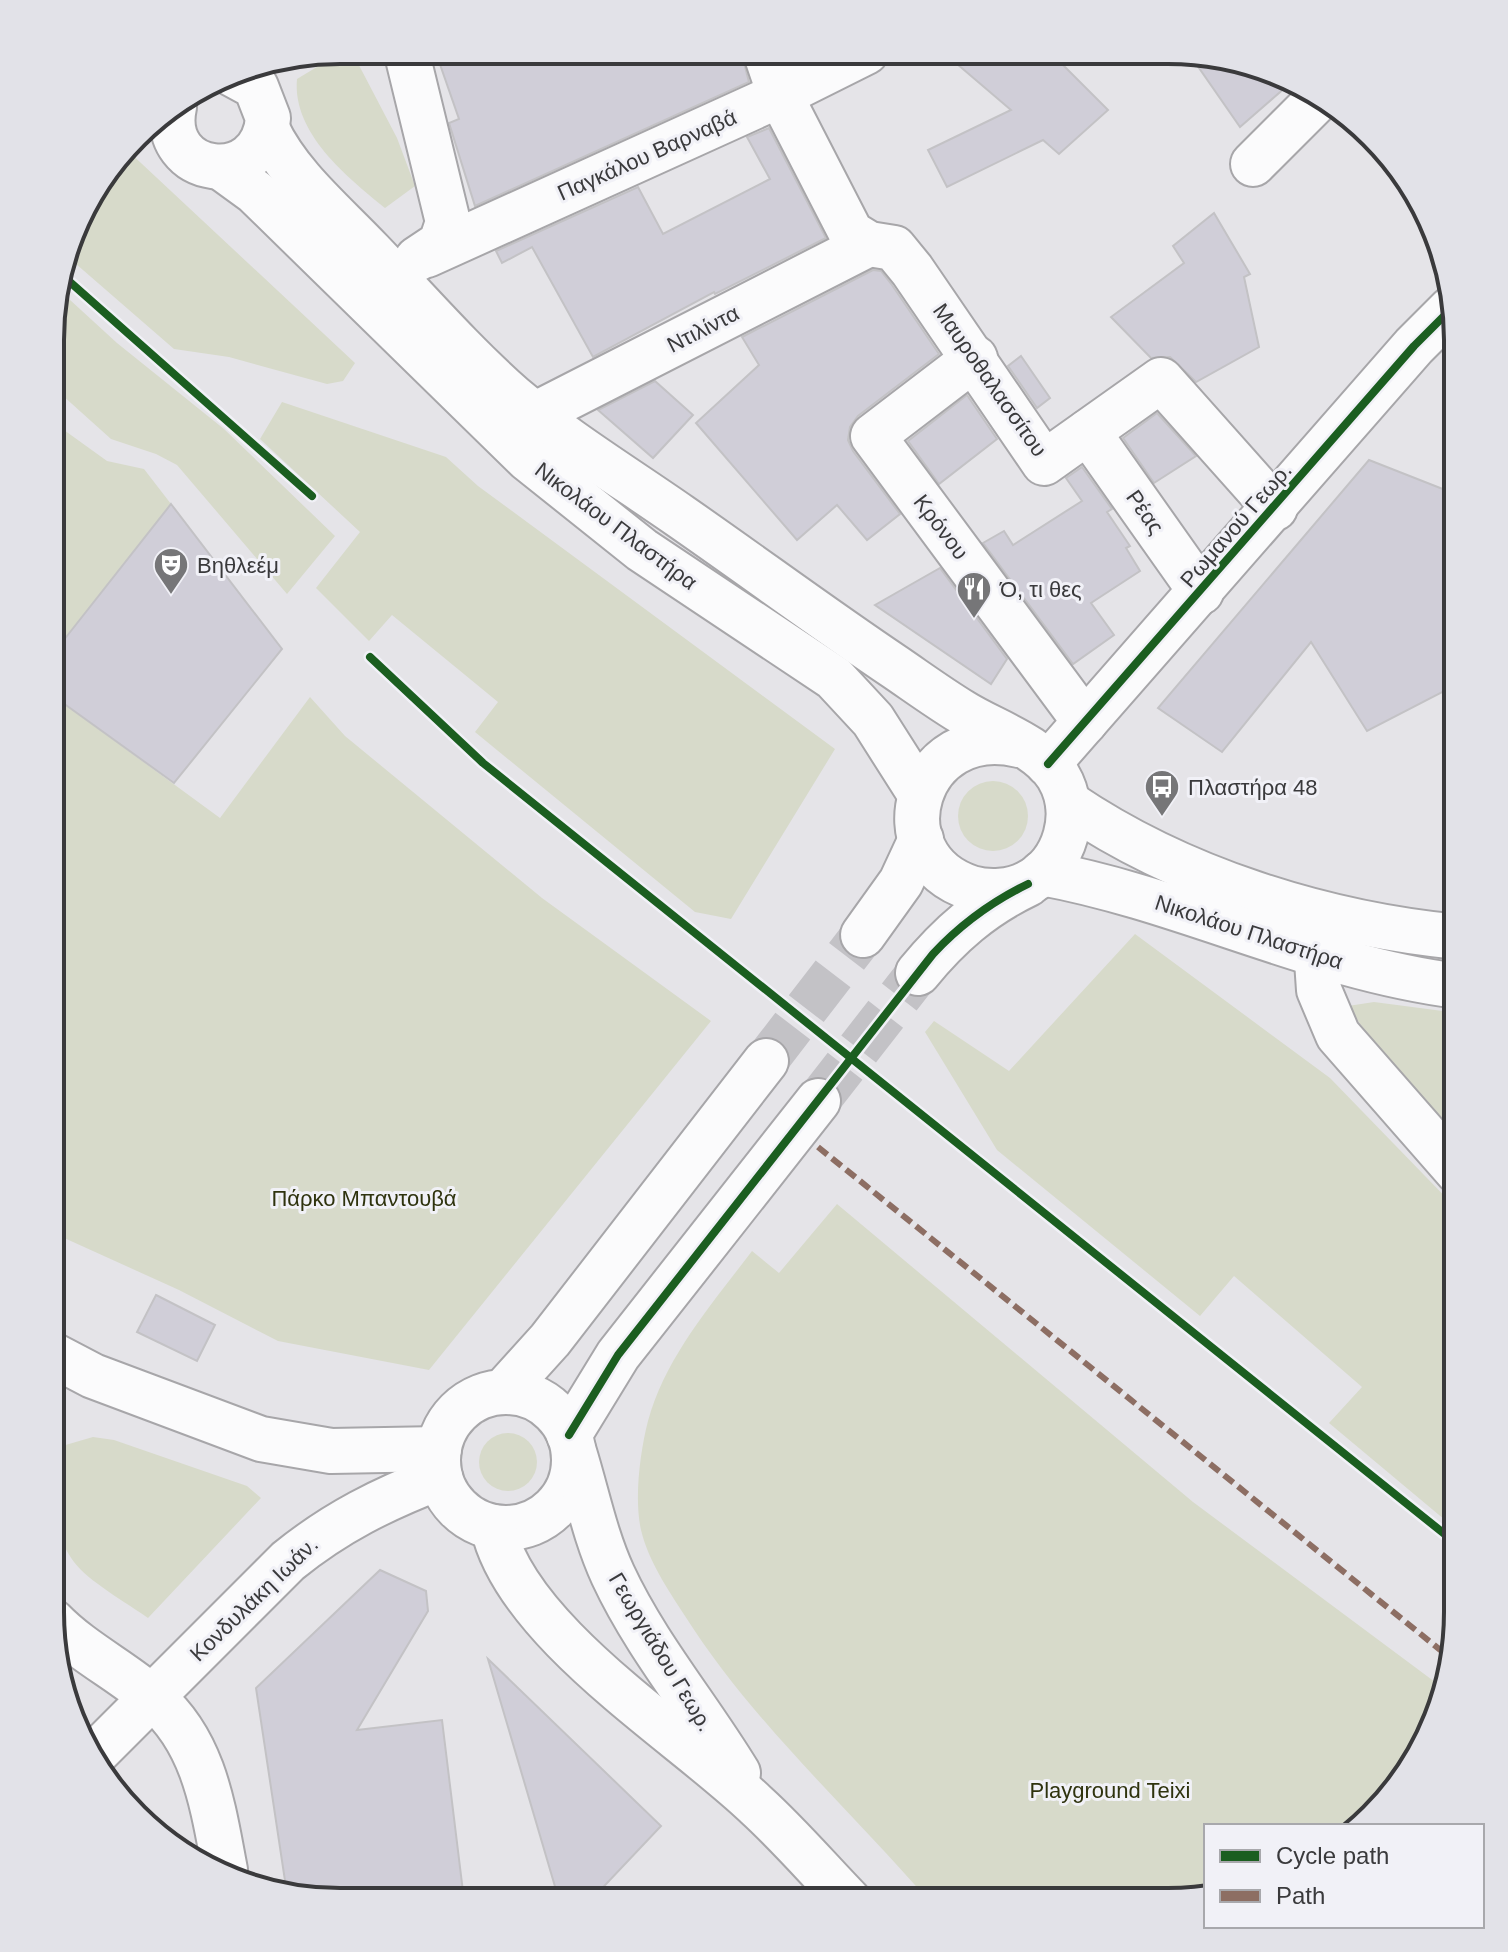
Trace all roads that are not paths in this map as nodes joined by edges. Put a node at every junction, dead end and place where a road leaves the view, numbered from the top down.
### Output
1 (409, 64) edge
2 (769, 64) edge
3 (842, 64) edge
4 (248, 80) edge
5 (780, 95) junction
6 (1312, 105) edge
7 (173, 121) edge
8 (267, 129) junction
9 (1253, 164) dead end
10 (222, 168) junction
11 (869, 244) junction
12 (408, 263) junction
13 (1443, 317) edge
14 (975, 358) junction
15 (536, 414) junction
16 (1088, 432) junction
17 (1275, 508) junction
18 (1201, 592) junction
19 (1085, 722) junction
20 (1033, 754) junction
21 (920, 794) junction
22 (1068, 803) junction
23 (921, 839) junction
24 (1035, 878) junction
25 (1314, 911) junction
26 (863, 935) tunnel mouth
27 (1444, 936) edge
28 (1314, 956) junction
29 (918, 973) tunnel mouth
30 (1444, 983) edge
31 (766, 1061) tunnel mouth
32 (818, 1101) tunnel mouth
33 (1443, 1156) edge
34 (64, 1361) edge
35 (64, 1371) edge
36 (93, 1376) junction
37 (503, 1392) junction
38 (571, 1440) junction
39 (439, 1463) junction
40 (493, 1527) junction
41 (65, 1631) edge
42 (153, 1698) junction
43 (100, 1749) edge
44 (755, 1803) junction
45 (223, 1862) edge
46 (836, 1887) edge

1 - 12 street
2 - 5 street, Μαυροθαλασσίτου
3 - 5 street, Παγκάλου Βαρναβά
4 - 8 street, Νικολάου Πλαστήρα
5 - 11 street, Μαυροθαλασσίτου
5 - 12 street, Παγκάλου Βαρναβά
6 - 9 street
7 - 10 street, Νικολάου Πλαστήρα
8 - 10 street
8 - 12 street, Νικολάου Πλαστήρα
10 - 21 street, Νικολάου Πλαστήρα
11 - 14 street, Μαυροθαλασσίτου
11 - 15 street, Ντιλίντα
12 - 15 street, Νικολάου Πλαστήρα
13 - 17 street, Ρωμανού Γεωρ.
14 - 16 street, Μαυροθαλασσίτου
14 - 19 street, Κρόνου
15 - 20 street, Νικολάου Πλαστήρα
16 - 17 street, Μαυροθαλασσίτου
16 - 18 street, Ρέας
17 - 18 street, Ρωμανού Γεωρ.
18 - 19 street, Ρωμανού Γεωρ.
19 - 20 street, Ρωμανού Γεωρ.
20 - 21 street
20 - 22 street
21 - 23 street
22 - 24 street
22 - 25 street, Νικολάου Πλαστήρα
23 - 24 street
23 - 26 street
24 - 28 street, Νικολάου Πλαστήρα
24 - 29 street
25 - 27 street, Νικολάου Πλαστήρα
25 - 28 street
28 - 30 street, Νικολάου Πλαστήρα
28 - 33 street
31 - 37 street
32 - 38 street
34 - 36 street
35 - 36 street
36 - 39 street
37 - 38 street
37 - 39 street
38 - 40 street
38 - 44 street, Γεωργιάδου Γεωρ.
39 - 40 street
39 - 42 street, Κονδυλάκη Ιωάν.
40 - 44 street, Γεωργιάδου Γεωρ.
41 - 42 street
42 - 43 street, Κονδυλάκη Ιωάν.
42 - 45 street
44 - 46 street, Γεωργιάδου Γεωρ.

